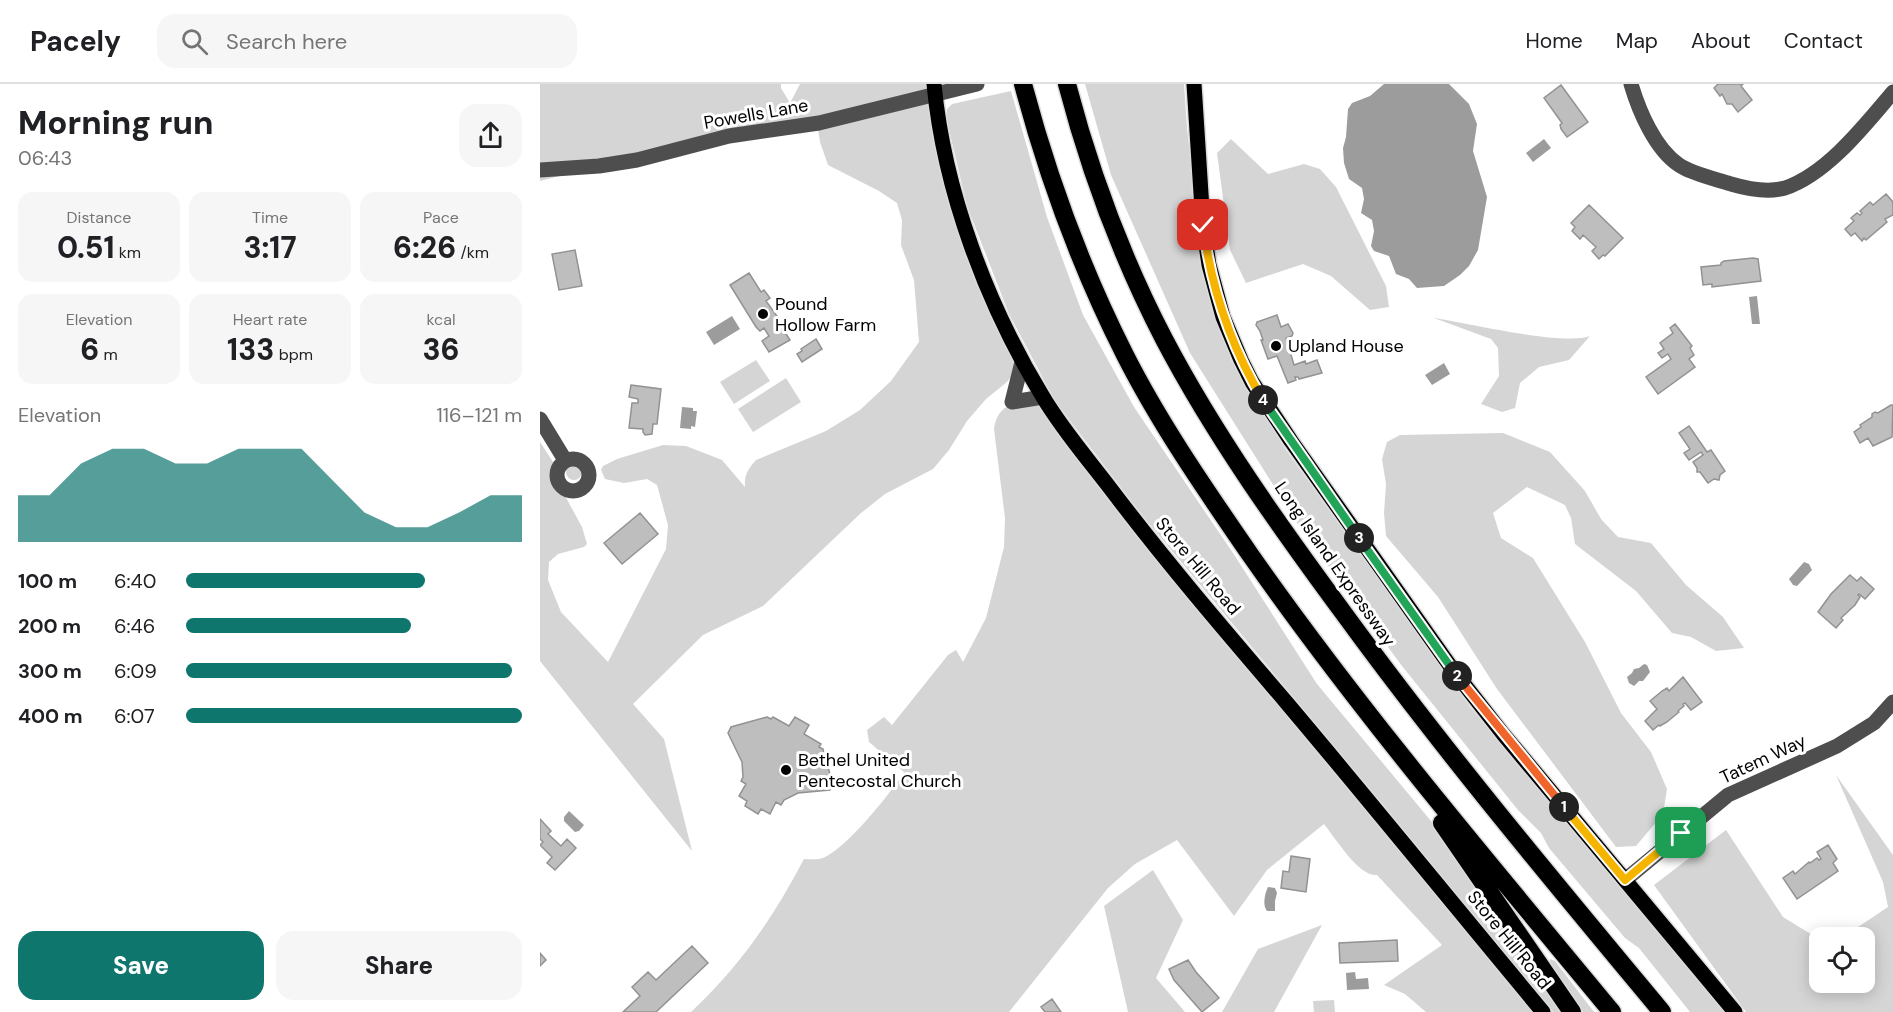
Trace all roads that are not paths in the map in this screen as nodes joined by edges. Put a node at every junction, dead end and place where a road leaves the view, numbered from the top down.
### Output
1 (977, 84) edge
2 (1023, 84) edge
3 (1067, 84) edge
4 (1194, 84) edge
5 (1631, 84) edge
6 (934, 89) edge
7 (1893, 92) edge
8 (540, 170) edge
9 (1022, 362) junction
10 (1043, 397) junction
11 (540, 419) edge
12 (565, 460) dead end
13 (1345, 684) junction
14 (1893, 702) edge
15 (1625, 880) junction
16 (1543, 1012) edge
17 (1572, 1012) edge
18 (1612, 1012) edge
19 (1662, 1012) edge
20 (1735, 1012) edge

1 - 6 street, Powells Lane
2 - 13 highway
3 - 19 highway, Long Island Expressway
4 - 15 main road
5 - 7 street
6 - 8 street, Powells Lane
6 - 9 main road, Store Hill Road
9 - 10 main road, Store Hill Road
9 - 10 street
10 - 16 main road, Store Hill Road
11 - 12 street
13 - 17 highway
13 - 18 highway
14 - 15 street, Tatem Way
15 - 20 main road

